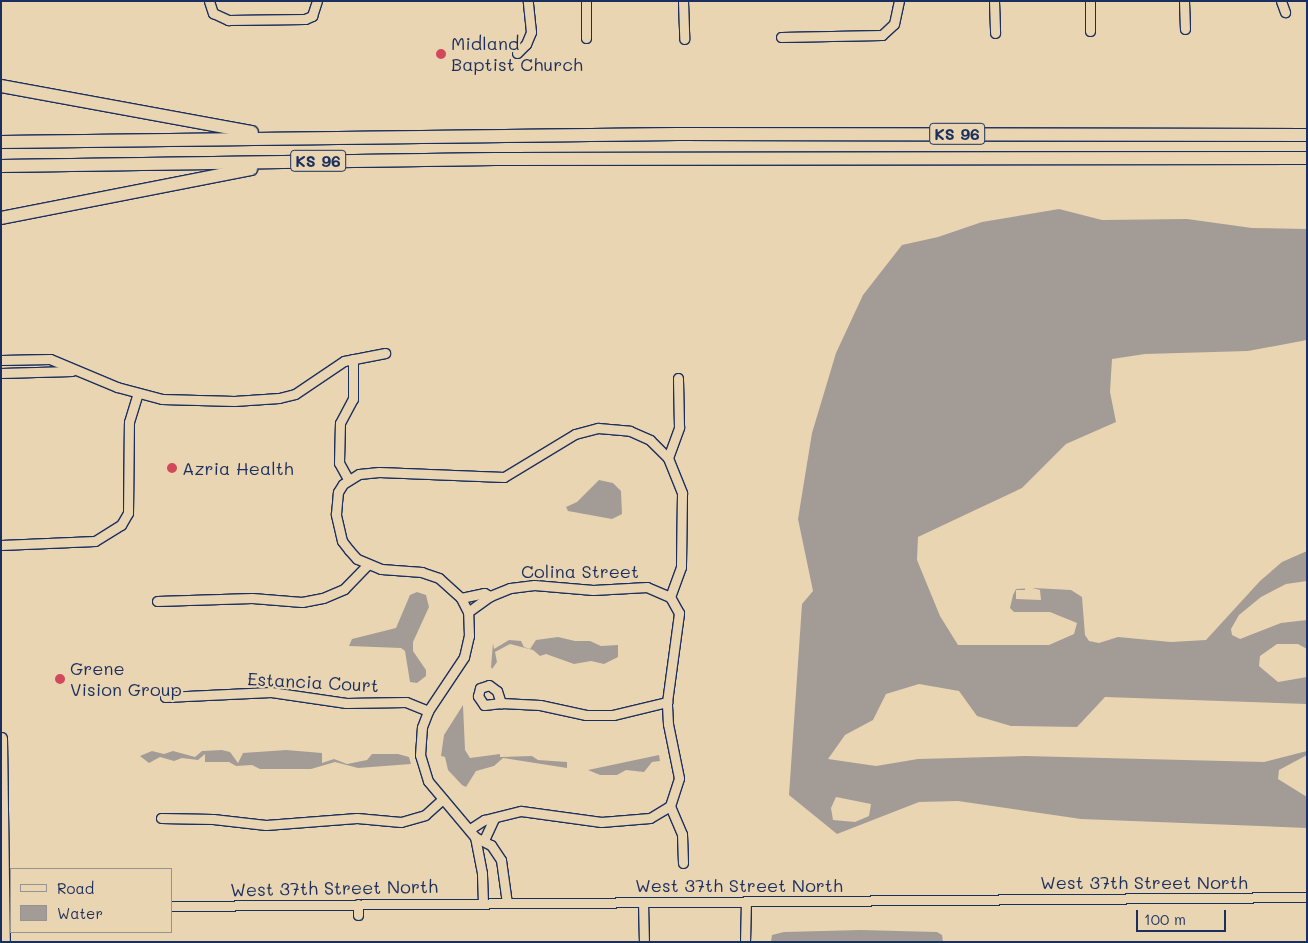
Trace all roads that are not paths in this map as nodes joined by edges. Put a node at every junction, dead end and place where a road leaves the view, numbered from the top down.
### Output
1 (209, 1) edge
2 (317, 1) edge
3 (528, 1) edge
4 (586, 1) edge
5 (683, 1) edge
6 (899, 1) edge
7 (994, 1) edge
8 (1090, 1) edge
9 (1184, 1) edge
10 (1281, 1) edge
11 (1285, 12) dead end
12 (1185, 29) dead end
13 (995, 32) dead end
14 (1090, 32) dead end
15 (781, 37) dead end
16 (586, 38) dead end
17 (684, 39) dead end
18 (517, 52) dead end
19 (1, 86) edge
20 (1307, 135) edge
21 (367, 137) junction
22 (1, 142) edge
23 (1307, 158) edge
24 (340, 161) junction
25 (1, 166) edge
26 (1, 218) edge
27 (386, 353) dead end
28 (352, 359) junction
29 (1, 360) edge
30 (77, 371) junction
31 (1, 374) edge
32 (678, 378) dead end
33 (138, 393) junction
34 (668, 458) junction
35 (348, 479) junction
36 (1, 545) edge
37 (368, 564) junction
38 (490, 596) junction
39 (670, 597) junction
40 (461, 598) junction
41 (157, 601) dead end
42 (468, 612) junction
43 (164, 697) dead end
44 (667, 702) junction
45 (501, 703) dead end
46 (428, 711) junction
47 (1, 738) edge
48 (443, 799) junction
49 (670, 806) junction
50 (161, 818) dead end
51 (494, 819) junction
52 (470, 829) junction
53 (479, 839) junction
54 (683, 863) dead end
55 (1307, 897) edge
56 (746, 901) junction
57 (643, 902) junction
58 (483, 903) junction
59 (507, 903) junction
60 (358, 904) junction
61 (172, 906) edge
62 (4, 909) edge
63 (358, 914) dead end
64 (4, 942) edge
65 (644, 942) edge
66 (745, 942) edge

1 - 2 street
3 - 18 street
4 - 16 street
5 - 17 street
6 - 15 street
7 - 13 street
8 - 14 street
9 - 12 street
10 - 11 street
19 - 21 highway
20 - 21 highway, KS 96
21 - 22 highway, KS 96
23 - 24 highway, KS 96
24 - 25 highway, KS 96
24 - 26 highway
27 - 28 street
28 - 33 street
28 - 35 street
29 - 30 street
30 - 31 street
30 - 33 street
32 - 34 street
33 - 36 street
34 - 35 street
34 - 39 street
35 - 37 street
37 - 40 street
37 - 41 street
38 - 39 street, Colina Street
38 - 40 street, Colina Street
38 - 42 street, Colina Street
39 - 44 street
40 - 42 street
42 - 46 street
43 - 46 street, Estancia Court
44 - 45 street
44 - 49 street
46 - 48 street
47 - 62 main road
48 - 50 street
48 - 52 street
49 - 51 street
49 - 54 street
51 - 52 street
51 - 53 street
52 - 53 street
53 - 58 street
53 - 59 street
55 - 56 street, West 37th Street North
56 - 57 street, West 37th Street North
56 - 66 street
57 - 59 street, West 37th Street North
57 - 65 street
58 - 59 street, West 37th Street North
58 - 60 street, West 37th Street North
60 - 61 street, West 37th Street North
60 - 63 street
62 - 64 main road

